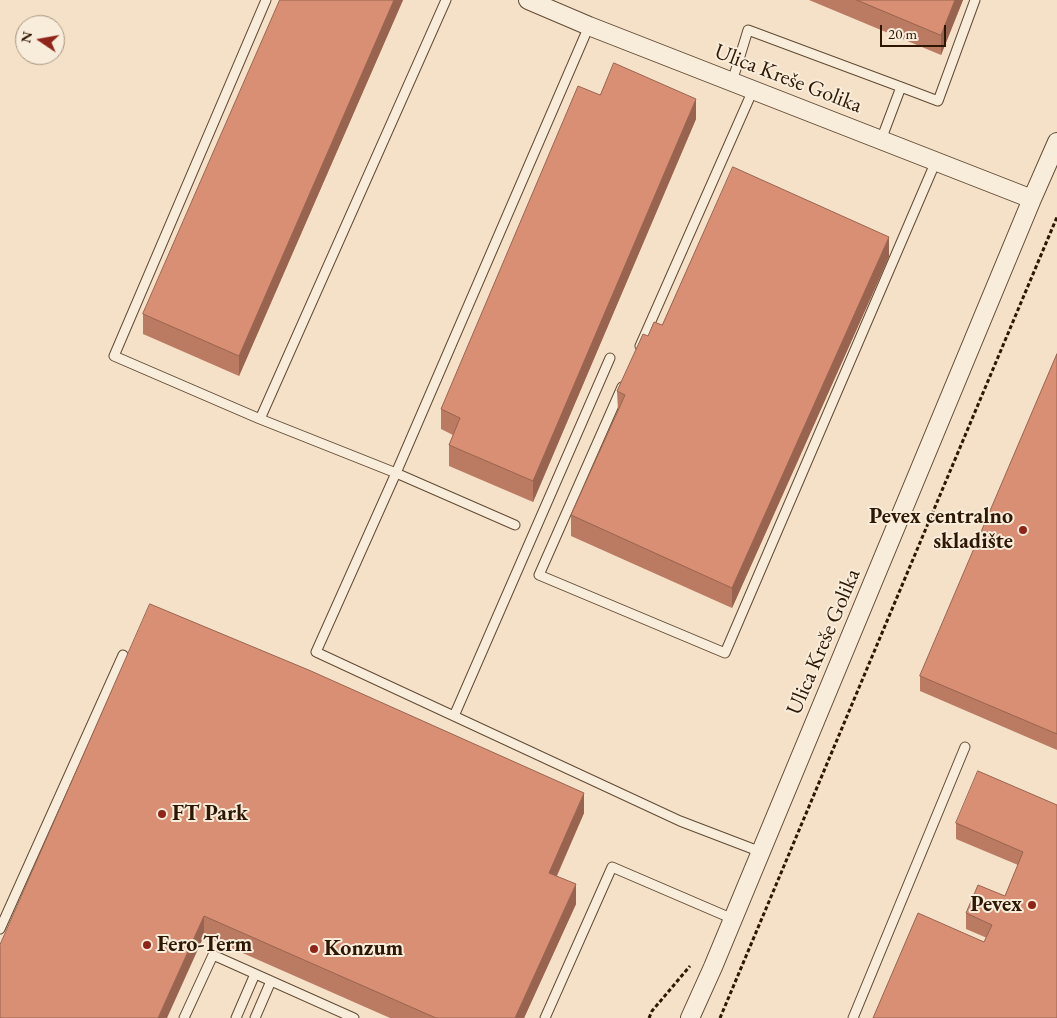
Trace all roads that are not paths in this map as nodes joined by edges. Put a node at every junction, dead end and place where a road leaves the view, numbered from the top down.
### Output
1 (266, 0) edge
2 (446, 0) edge
3 (528, 0) edge
4 (975, 0) edge
5 (590, 26) junction
6 (732, 82) junction
7 (901, 87) junction
8 (753, 90) junction
9 (881, 140) junction
10 (1057, 142) edge
11 (936, 161) junction
12 (1051, 173) edge
13 (1032, 199) junction
14 (610, 358) dead end
15 (635, 358) edge
16 (627, 376) edge
17 (260, 420) junction
18 (396, 473) junction
19 (514, 525) dead end
20 (123, 654) dead end
21 (454, 716) junction
22 (965, 747) dead end
23 (761, 852) junction
24 (733, 919) junction
25 (0, 929) edge
26 (256, 974) junction
27 (271, 981) junction
28 (184, 1018) edge
29 (236, 1018) edge
30 (255, 1018) edge
31 (354, 1018) edge
32 (544, 1018) edge
33 (690, 1018) edge
34 (853, 1018) edge

1 - 17 lane
2 - 17 lane
3 - 5 street, Ulica Kreše Golika
4 - 7 lane
5 - 6 street, Ulica Kreše Golika
5 - 18 lane
6 - 7 lane
6 - 8 street, Ulica Kreše Golika
7 - 9 lane
8 - 9 street, Ulica Kreše Golika
8 - 15 lane
9 - 11 street, Ulica Kreše Golika
10 - 12 street, Ulica Kreše Golika
11 - 13 street, Ulica Kreše Golika
11 - 16 lane
12 - 13 street, Ulica Kreše Golika
13 - 23 street, Ulica Kreše Golika
14 - 21 lane
17 - 18 lane
18 - 19 lane
18 - 21 lane
20 - 25 lane
21 - 23 lane
22 - 34 lane
23 - 24 street, Ulica Kreše Golika
24 - 32 lane
24 - 33 street, Ulica Kreše Golika
26 - 27 lane
26 - 28 lane
26 - 29 lane
27 - 30 lane
27 - 31 lane

